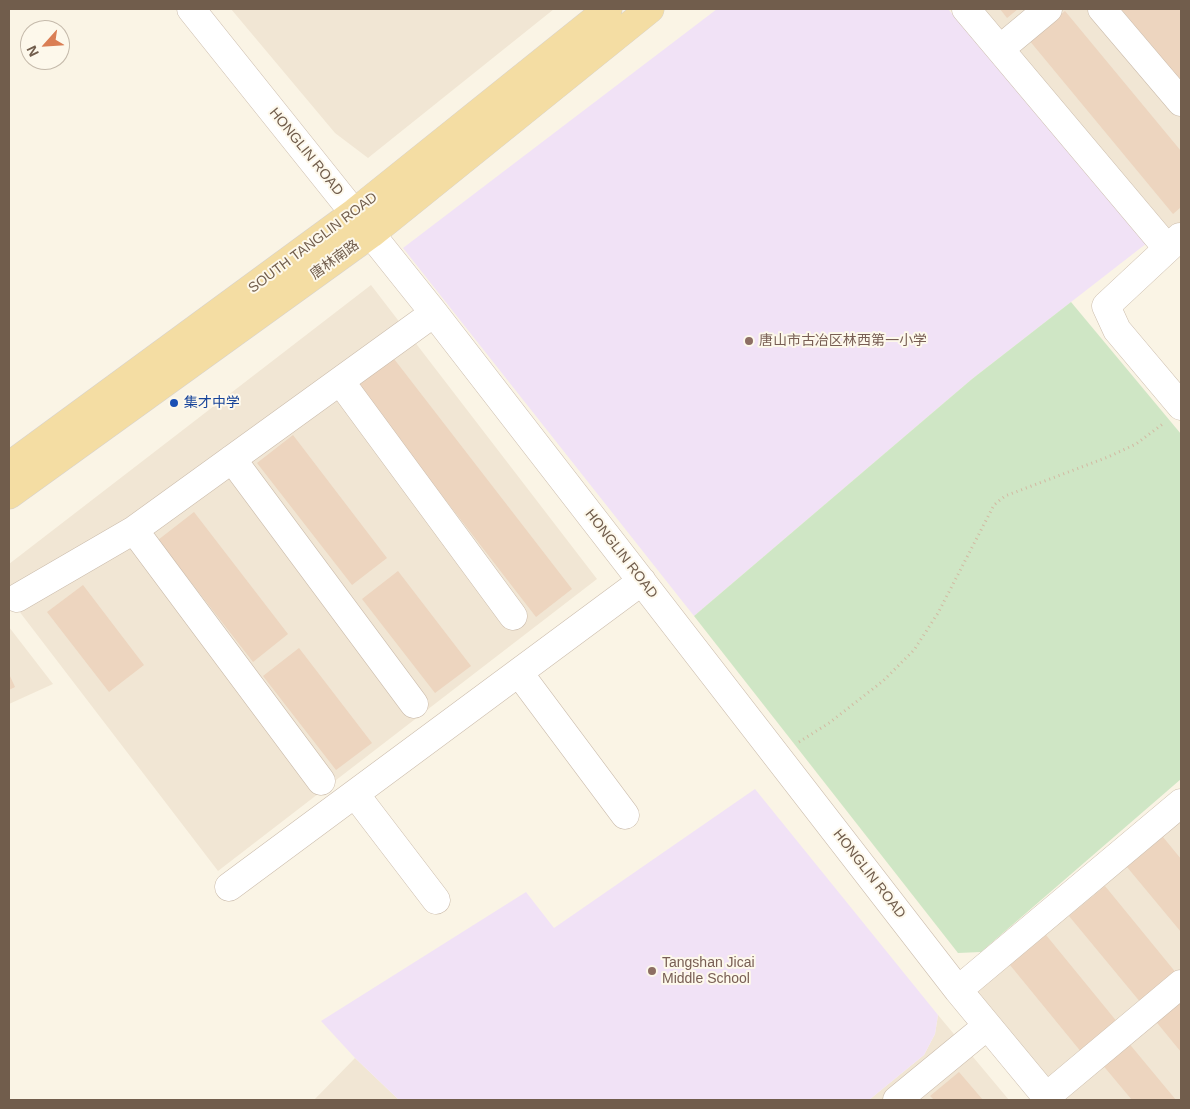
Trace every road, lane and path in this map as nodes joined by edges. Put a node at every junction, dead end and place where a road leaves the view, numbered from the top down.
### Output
1 (191, 9) edge
2 (608, 9) edge
3 (650, 9) edge
4 (966, 9) edge
5 (1048, 9) edge
6 (1102, 9) edge
7 (1000, 50) junction
8 (1181, 102) edge
9 (355, 212) junction
10 (371, 234) junction
11 (1174, 242) edge
12 (434, 313) junction
13 (340, 381) junction
14 (1174, 414) edge
15 (232, 459) junction
16 (9, 466) edge
17 (9, 495) edge
18 (134, 530) junction
19 (642, 581) junction
20 (17, 598) dead end
21 (513, 616) dead end
22 (519, 673) junction
23 (414, 704) dead end
24 (777, 756) junction
25 (321, 781) dead end
26 (355, 794) junction
27 (1181, 803) edge
28 (625, 816) dead end
29 (229, 887) dead end
30 (436, 900) dead end
31 (1181, 984) edge
32 (958, 990) junction
33 (988, 1026) junction
34 (1047, 1099) edge
35 (897, 1100) edge

1 - 9 street, HONGLIN ROAD
2 - 9 main road, SOUTH TANGLIN ROAD
3 - 10 main road, 唐林南路
4 - 7 street
5 - 7 street
6 - 8 street
7 - 11 street
9 - 10 street, HONGLIN ROAD
9 - 16 main road, SOUTH TANGLIN ROAD
10 - 12 street, HONGLIN ROAD
10 - 17 main road, 唐林南路
11 - 14 street
12 - 13 street
12 - 19 street, HONGLIN ROAD
13 - 15 street
13 - 21 street
14 - 24 path
15 - 18 street
15 - 23 street
18 - 20 street
18 - 25 street
19 - 22 street
19 - 24 street, HONGLIN ROAD
22 - 26 street
22 - 28 street
24 - 32 street, HONGLIN ROAD
26 - 29 street
26 - 30 street
27 - 32 street
31 - 34 street
32 - 33 street, HONGLIN ROAD
33 - 34 street, HONGLIN ROAD
33 - 35 street

